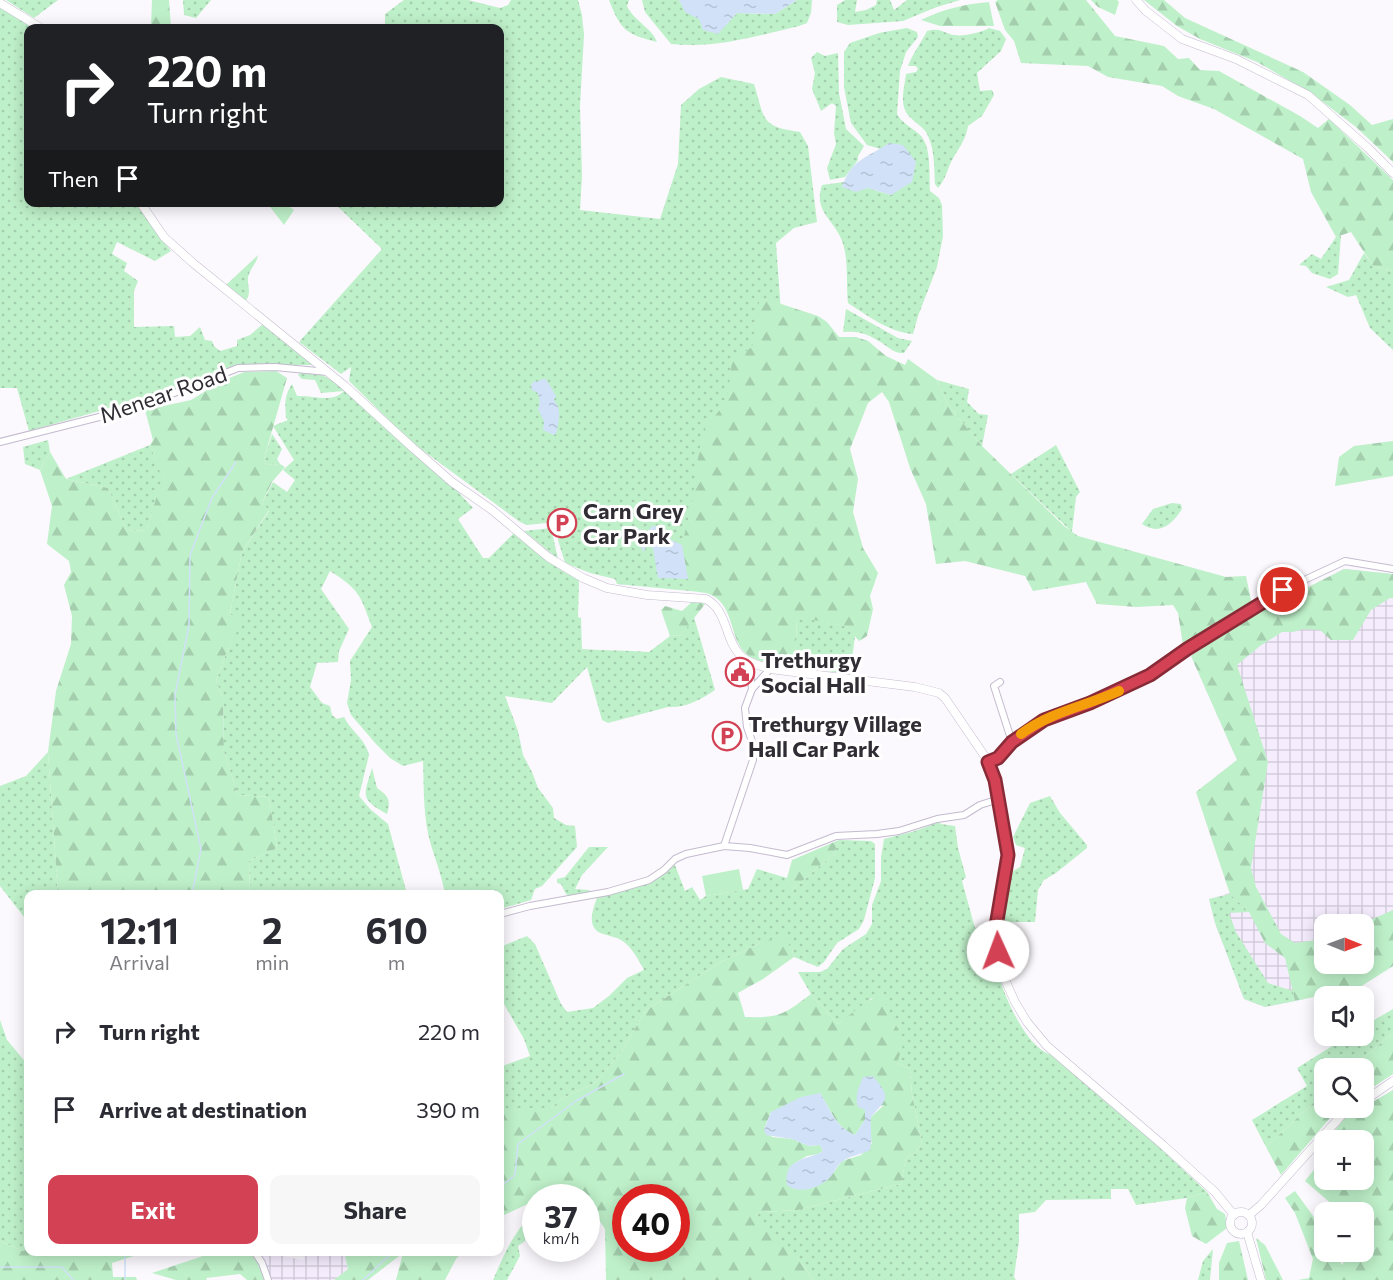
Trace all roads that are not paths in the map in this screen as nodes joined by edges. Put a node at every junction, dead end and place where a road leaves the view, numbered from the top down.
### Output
1 (1136, 0) edge
2 (0, 3) edge
3 (35, 24) edge
4 (1393, 173) edge
5 (143, 207) edge
6 (328, 372) junction
7 (0, 442) edge
8 (1393, 569) edge
9 (749, 662) junction
10 (770, 669) junction
11 (1000, 682) dead end
12 (752, 689) junction
13 (1012, 742) junction
14 (988, 762) junction
15 (999, 799) junction
16 (724, 846) junction
17 (504, 913) edge
18 (1393, 1081) edge
19 (1374, 1094) edge
20 (1339, 1118) edge
21 (1234, 1215) junction
22 (1248, 1215) junction
23 (1247, 1232) junction
24 (257, 1256) edge
25 (268, 1280) edge
26 (1261, 1280) edge

1 - 4 street
2 - 3 street
5 - 6 street
6 - 7 street, Menear Road
6 - 9 street
8 - 13 street
9 - 10 street
9 - 12 street
10 - 12 street
10 - 14 street
11 - 13 street
12 - 16 street
13 - 14 street
14 - 15 street
15 - 16 street
15 - 21 street
16 - 17 street
18 - 19 street
20 - 22 street
21 - 22 street
21 - 23 street
22 - 23 street
23 - 26 street
24 - 25 street

